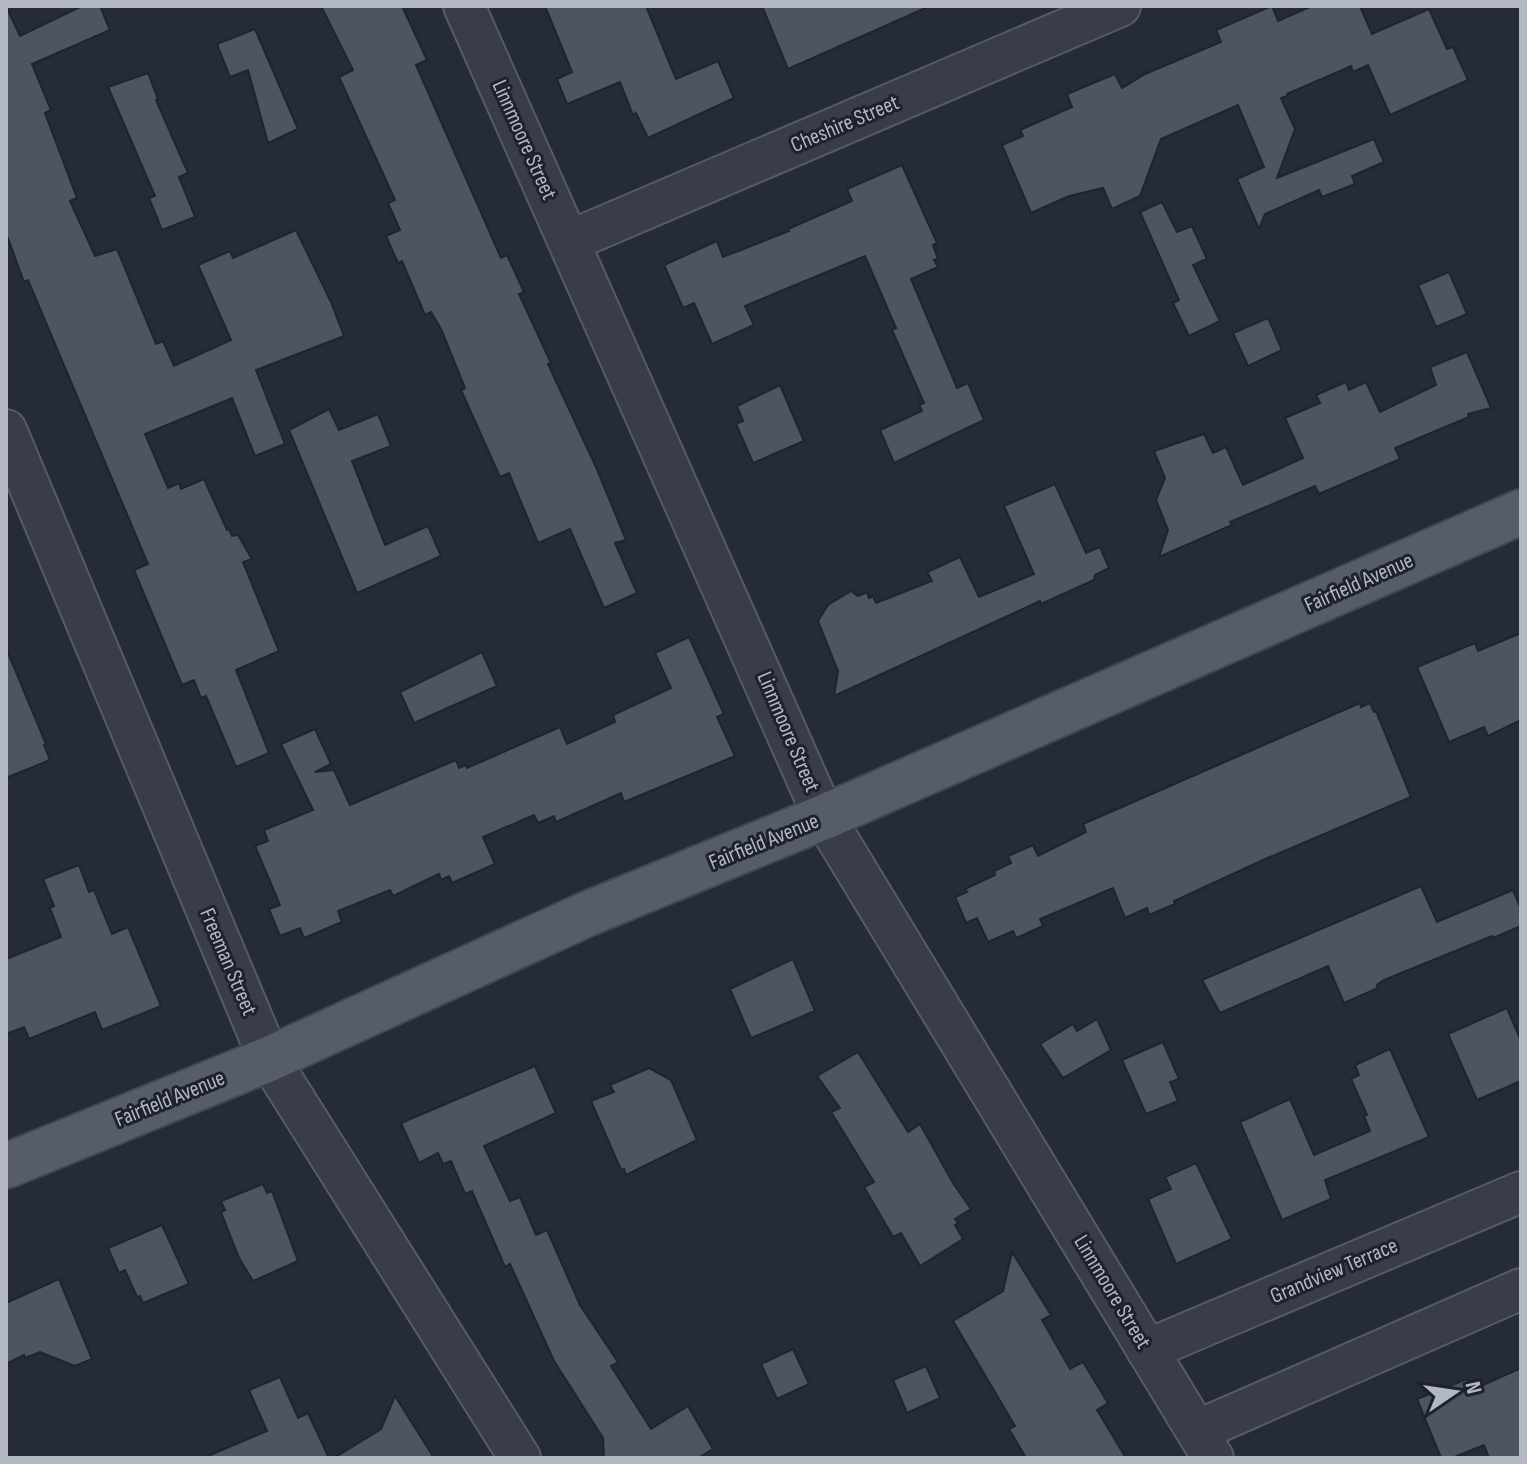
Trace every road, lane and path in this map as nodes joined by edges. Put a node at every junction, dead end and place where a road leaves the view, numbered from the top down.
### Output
1 (464, 6) edge
2 (1120, 6) edge
3 (570, 241) junction
4 (6, 430) edge
5 (1521, 512) edge
6 (824, 817) junction
7 (269, 1059) junction
8 (6, 1166) edge
9 (1521, 1192) edge
10 (1521, 1289) edge
11 (1147, 1350) junction
12 (1205, 1445) edge
13 (520, 1458) edge

1 - 3 street, Linnmoore Street
2 - 3 street, Cheshire Street
3 - 6 street, Linnmoore Street
4 - 7 street, Freeman Street
5 - 6 main road, Fairfield Avenue
6 - 7 main road, Fairfield Avenue
6 - 11 street, Linnmoore Street
7 - 8 main road, Fairfield Avenue
7 - 13 street, Freeman Street
9 - 11 street, Grandview Terrace
10 - 12 street
11 - 12 street, Linnmoore Street

